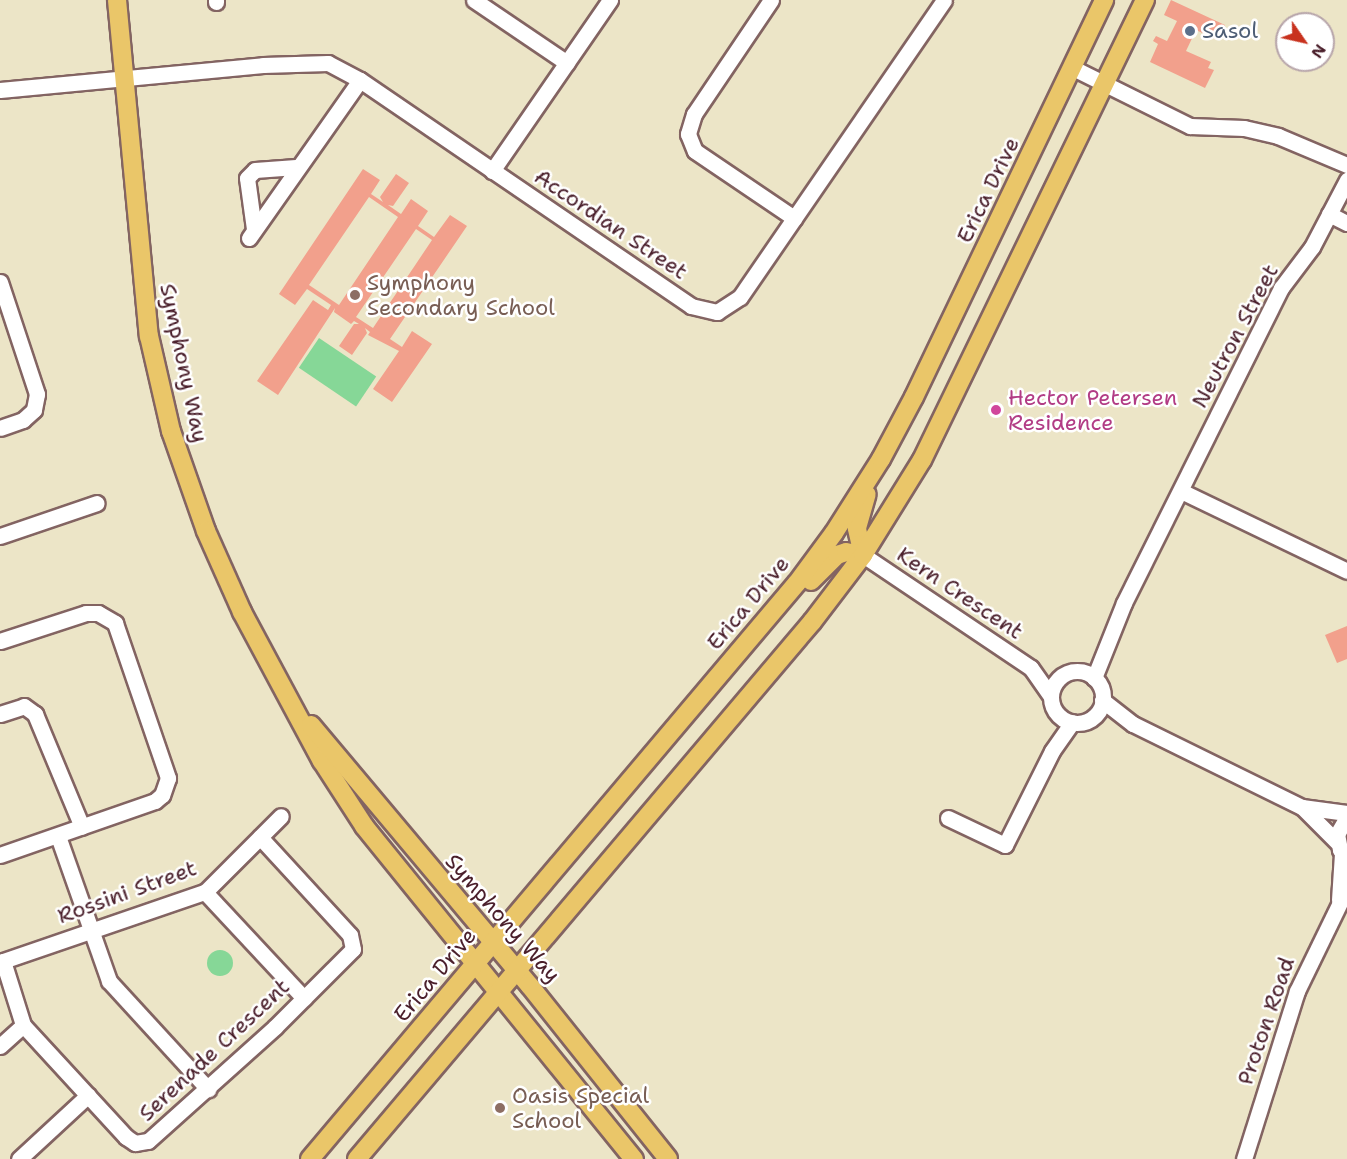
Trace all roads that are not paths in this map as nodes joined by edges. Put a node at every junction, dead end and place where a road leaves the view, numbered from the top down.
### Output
1 (117, 0) edge
2 (474, 0) edge
3 (610, 0) edge
4 (771, 0) edge
5 (944, 0) edge
6 (1104, 0) edge
7 (1145, 0) edge
8 (567, 63) junction
9 (1073, 68) junction
10 (125, 78) junction
11 (360, 81) junction
12 (1105, 84) junction
13 (0, 90) edge
14 (1347, 165) edge
15 (296, 167) junction
16 (492, 171) junction
17 (1347, 180) edge
18 (1329, 214) junction
19 (795, 218) junction
20 (1347, 223) edge
21 (0, 282) edge
22 (0, 429) edge
23 (881, 459) junction
24 (1181, 491) junction
25 (97, 503) dead end
26 (0, 536) edge
27 (864, 555) junction
28 (1347, 571) edge
29 (0, 641) edge
30 (1107, 646) junction
31 (1031, 668) junction
32 (1072, 673) junction
33 (718, 676) junction
34 (1094, 678) junction
35 (1102, 700) junction
36 (1053, 703) junction
37 (298, 710) junction
38 (0, 714) edge
39 (1095, 715) junction
40 (1072, 723) junction
41 (1133, 724) junction
42 (1052, 751) junction
43 (1302, 807) junction
44 (1347, 815) edge
45 (281, 816) dead end
46 (948, 818) dead end
47 (82, 827) junction
48 (58, 836) junction
49 (260, 837) junction
50 (1342, 851) edge
51 (0, 855) edge
52 (205, 892) junction
53 (1343, 894) edge
54 (89, 931) junction
55 (493, 944) junction
56 (1, 962) edge
57 (475, 966) junction
58 (516, 970) junction
59 (497, 993) junction
60 (304, 998) junction
61 (23, 1025) junction
62 (0, 1046) edge
63 (208, 1089) junction
64 (88, 1095) junction
65 (19, 1159) edge
66 (310, 1159) edge
67 (357, 1159) edge
68 (634, 1159) edge
69 (668, 1159) edge
70 (1244, 1159) edge

1 - 10 main road, Symphony Way
2 - 8 street
3 - 8 street
4 - 19 street
5 - 19 street, Accordian Street
6 - 9 main road, Erica Drive
7 - 12 main road
8 - 16 street
9 - 12 street
9 - 23 main road, Erica Drive
10 - 11 street, Accordian Street
10 - 13 street, Accordian Street
10 - 37 main road, Symphony Way
11 - 15 street
11 - 16 street, Accordian Street
12 - 14 street
12 - 27 main road
15 - 15 street
16 - 19 street, Accordian Street
17 - 18 street, Neutron Street
18 - 20 street
18 - 24 street, Neutron Street
21 - 22 street
23 - 27 main road
23 - 33 main road, Erica Drive
24 - 28 street
24 - 30 street, Neutron Street
25 - 26 street
27 - 31 street, Kern Crescent
27 - 33 main road
27 - 58 main road
29 - 47 street
30 - 32 street, Neutron Street
30 - 34 street, Neutron Street
31 - 32 street, Kern Crescent
31 - 36 street, Kern Crescent
32 - 34 street
32 - 36 street
33 - 55 main road, Erica Drive
34 - 35 street
35 - 39 street
35 - 41 street
36 - 40 street
36 - 42 street
37 - 55 main road, Symphony Way
37 - 57 main road, Symphony Way
38 - 47 street
39 - 40 street
39 - 41 street
40 - 42 street
41 - 43 street
42 - 46 street
43 - 44 street
43 - 50 street
44 - 50 street, Proton Road
45 - 49 street, Rossini Street
47 - 48 street
48 - 51 street
48 - 54 street
49 - 52 street, Rossini Street
49 - 60 street, Serenade Crescent
50 - 53 street, Proton Road
52 - 54 street, Rossini Street
52 - 60 street
53 - 70 street, Proton Road
54 - 56 street, Rossini Street
54 - 63 street
55 - 57 main road, Erica Drive
55 - 58 main road, Symphony Way
56 - 61 street, Serenade Crescent
57 - 59 main road, Symphony Way
57 - 66 main road, Erica Drive
58 - 59 main road
58 - 69 main road, Symphony Way
59 - 67 main road
59 - 68 main road, Symphony Way
60 - 63 street, Serenade Crescent
61 - 62 street
61 - 64 street, Serenade Crescent
63 - 64 street, Serenade Crescent
64 - 65 street

